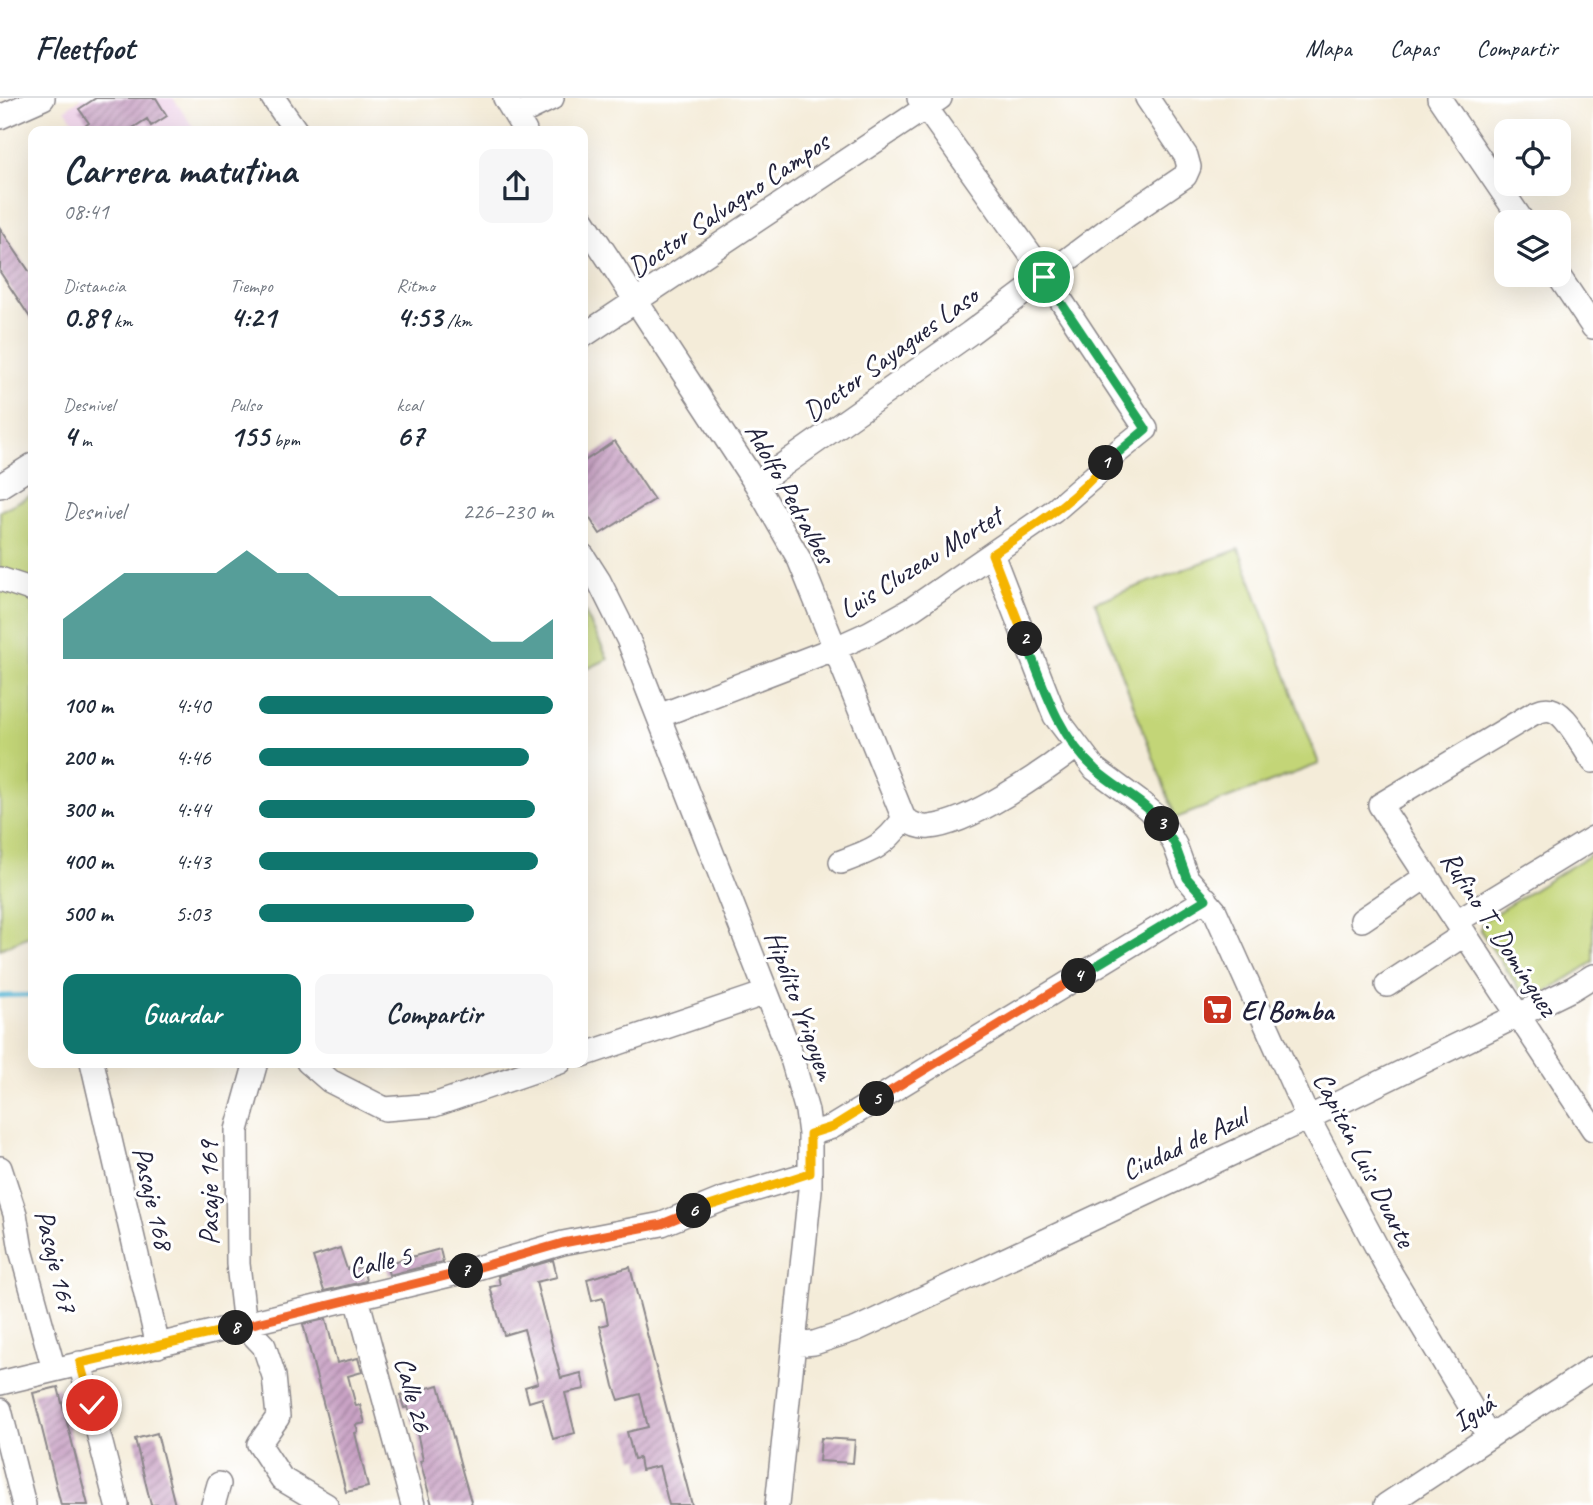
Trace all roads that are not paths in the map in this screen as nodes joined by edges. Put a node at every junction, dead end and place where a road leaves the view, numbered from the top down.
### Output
1 (43, 98) edge
2 (273, 98) edge
3 (552, 98) edge
4 (1147, 98) edge
5 (1439, 98) edge
6 (928, 101) edge
7 (516, 115) edge
8 (0, 117) edge
9 (293, 126) edge
10 (1515, 210) edge
11 (588, 228) edge
12 (1044, 277) junction
13 (1566, 287) edge
14 (637, 301) junction
15 (1593, 327) edge
16 (588, 332) edge
17 (28, 468) edge
18 (757, 484) junction
19 (0, 485) edge
20 (992, 554) junction
21 (588, 564) edge
22 (0, 579) edge
23 (28, 588) edge
24 (836, 648) junction
25 (659, 716) junction
26 (1076, 747) junction
27 (1593, 761) edge
28 (904, 819) junction
29 (1593, 838) edge
30 (841, 862) dead end
31 (1427, 876) junction
32 (1206, 899) junction
33 (1362, 920) dead end
34 (1461, 927) junction
35 (1593, 976) edge
36 (1387, 985) dead end
37 (766, 993) junction
38 (1518, 1016) junction
39 (588, 1053) edge
40 (93, 1068) edge
41 (254, 1068) edge
42 (315, 1068) edge
43 (542, 1068) edge
44 (1308, 1118) junction
45 (1593, 1129) edge
46 (810, 1134) junction
47 (0, 1168) edge
48 (810, 1173) junction
49 (357, 1298) junction
50 (245, 1326) junction
51 (794, 1345) junction
52 (158, 1346) junction
53 (80, 1363) junction
54 (1593, 1368) edge
55 (54, 1370) junction
56 (0, 1383) edge
57 (0, 1410) edge
58 (1489, 1437) junction
59 (23, 1505) edge
60 (117, 1505) edge
61 (326, 1505) edge
62 (413, 1505) edge
63 (777, 1505) edge
64 (1386, 1505) edge

1 - 8 street
2 - 9 street
3 - 7 street
4 - 12 street, Doctor Sayagues Laso
5 - 10 street
6 - 12 street
6 - 14 street, Doctor Salvagno Campos
11 - 14 street, Adolfo Pedralbes
12 - 18 street, Doctor Sayagues Laso
12 - 20 street, Luis Cluzeau Mortet
13 - 15 street
14 - 16 street, Doctor Salvagno Campos
14 - 18 street, Adolfo Pedralbes
17 - 19 street
18 - 24 street, Adolfo Pedralbes
20 - 24 street, Luis Cluzeau Mortet
20 - 26 street, Capitán Luis Duarte
21 - 25 street, Hipólito Yrigoyen
22 - 23 street
24 - 25 street, Luis Cluzeau Mortet
24 - 28 street, Adolfo Pedralbes
25 - 37 street, Hipólito Yrigoyen
26 - 28 street
26 - 32 street, Capitán Luis Duarte
27 - 31 street, Rufino T. Domínguez
28 - 30 street
29 - 34 street
31 - 33 street
31 - 34 street, Rufino T. Domínguez
32 - 44 street, Capitán Luis Duarte
32 - 46 street
34 - 36 street
34 - 38 street, Rufino T. Domínguez
35 - 38 street, Ciudad de Azul
37 - 39 street
37 - 46 street, Hipólito Yrigoyen
38 - 44 street, Ciudad de Azul
38 - 45 street, Rufino T. Domínguez
40 - 52 street, Pasaje 168
41 - 50 street, Pasaje 169
42 - 43 street
44 - 51 street, Ciudad de Azul
44 - 58 street, Capitán Luis Duarte
46 - 48 street, Hipólito Yrigoyen
47 - 55 street, Pasaje 167
48 - 49 street, Calle 5
48 - 51 street, Hipólito Yrigoyen
49 - 50 street, Calle 5
49 - 62 street, Calle 26
50 - 52 street, Calle 5
50 - 61 street
51 - 63 street, Hipólito Yrigoyen
52 - 53 street, Calle 5
53 - 55 street, Calle 5
53 - 60 street
54 - 58 street, Iguá
55 - 56 street, Calle 5
57 - 59 street
58 - 64 street, Iguá

